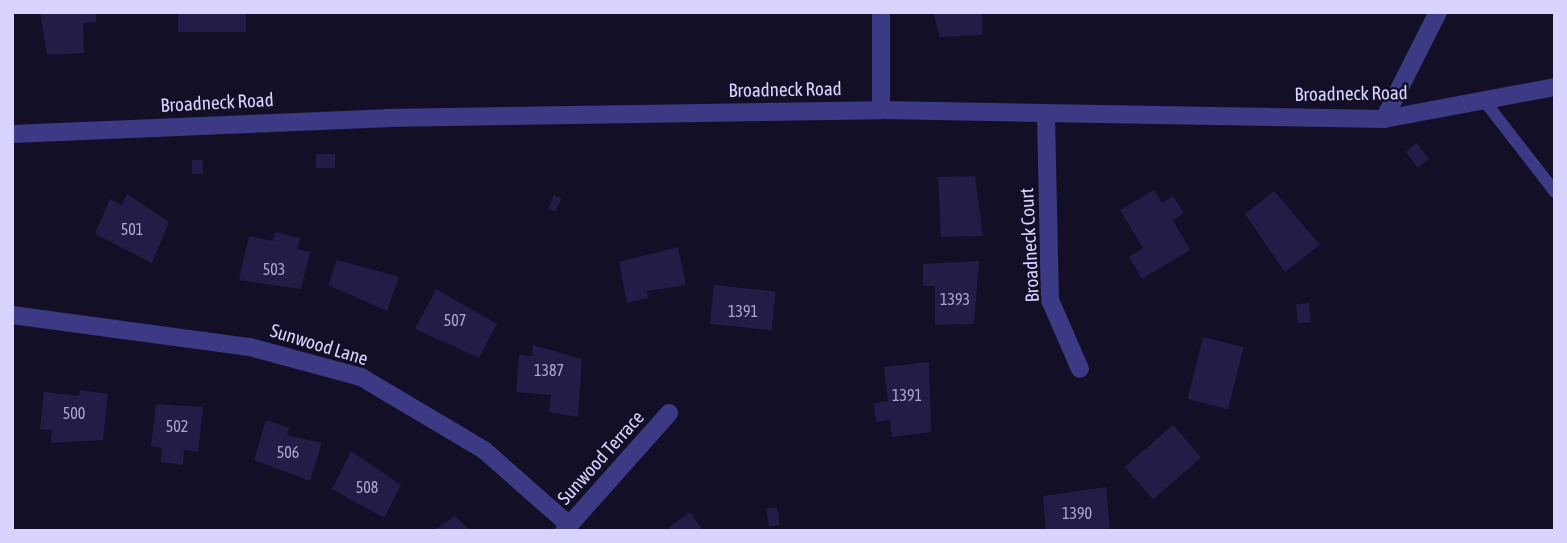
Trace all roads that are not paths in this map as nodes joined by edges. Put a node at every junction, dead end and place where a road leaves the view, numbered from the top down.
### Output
1 (881, 12) edge
2 (1438, 12) edge
3 (1555, 87) edge
4 (1486, 103) junction
5 (881, 110) junction
6 (1046, 114) junction
7 (1384, 119) junction
8 (12, 134) edge
9 (1555, 191) edge
10 (12, 315) edge
11 (1080, 369) dead end
12 (669, 413) dead end
13 (566, 528) edge

1 - 5 street
2 - 7 street
3 - 4 street, Broadneck Road
4 - 7 street, Broadneck Road
4 - 9 lane
5 - 6 street, Broadneck Road
5 - 8 street, Broadneck Road
6 - 7 street, Broadneck Road
6 - 11 street, Broadneck Court
10 - 13 street, Sunwood Lane
12 - 13 street, Sunwood Terrace

